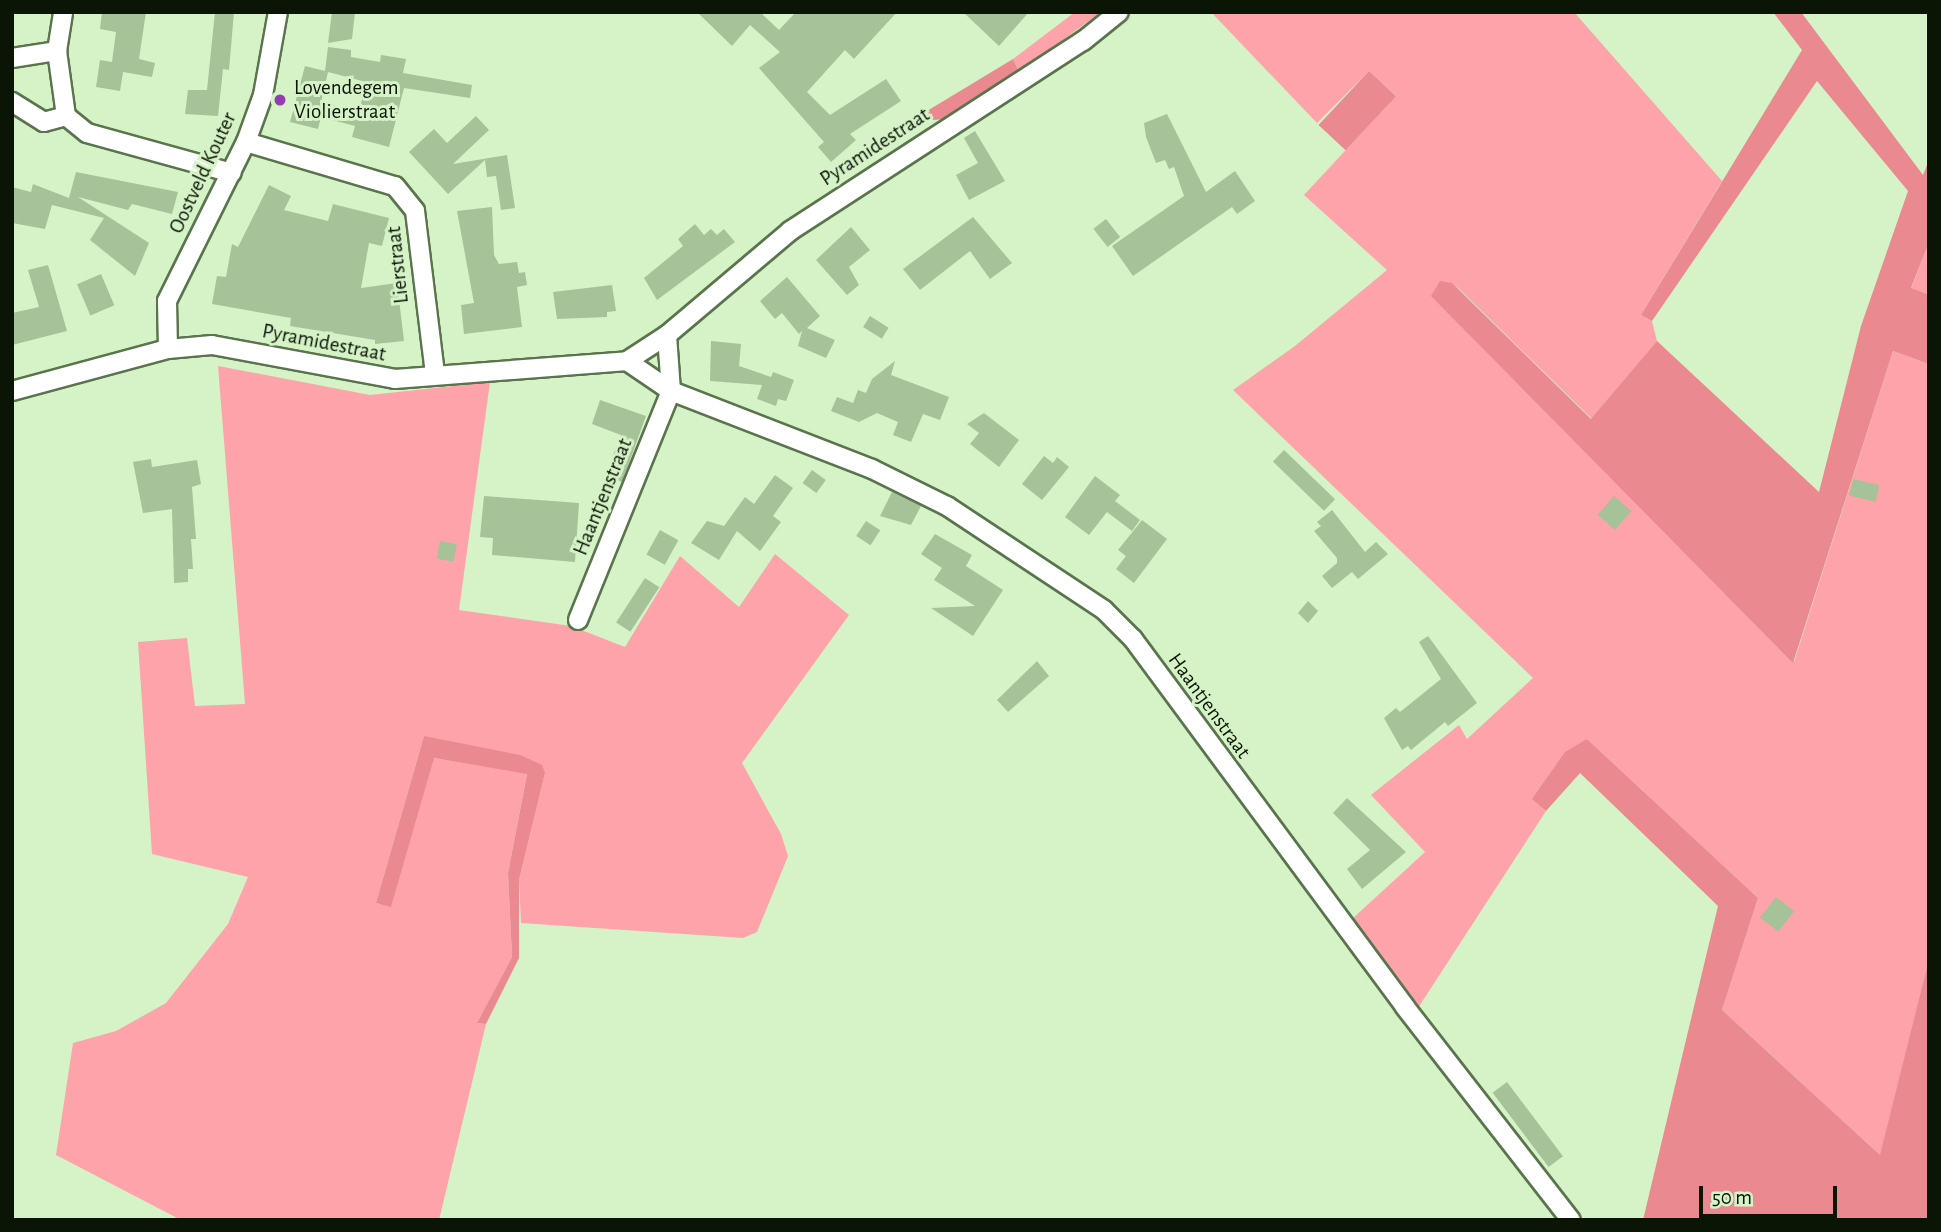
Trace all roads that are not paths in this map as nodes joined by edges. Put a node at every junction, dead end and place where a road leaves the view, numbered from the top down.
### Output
1 (63, 12) edge
2 (278, 12) edge
3 (1119, 12) edge
4 (57, 51) junction
5 (12, 58) edge
6 (12, 102) edge
7 (66, 117) junction
8 (246, 142) junction
9 (232, 173) junction
10 (667, 335) junction
11 (168, 349) junction
12 (627, 361) junction
13 (435, 375) junction
14 (12, 391) edge
15 (671, 391) junction
16 (578, 620) dead end
17 (1571, 1220) edge

1 - 4 street
2 - 8 street, Oostveld Kouter
3 - 10 street, Pyramidestraat
4 - 5 street
4 - 7 street
6 - 7 street
7 - 9 street
8 - 9 street, Oostveld Kouter
8 - 13 street, Lierstraat
9 - 11 street, Oostveld Kouter
10 - 12 street, Pyramidestraat
10 - 15 street
11 - 13 street, Pyramidestraat
11 - 14 street, Pyramidestraat
12 - 13 street, Pyramidestraat
12 - 15 street, Haantjenstraat
15 - 16 street, Haantjenstraat
15 - 17 street, Haantjenstraat

